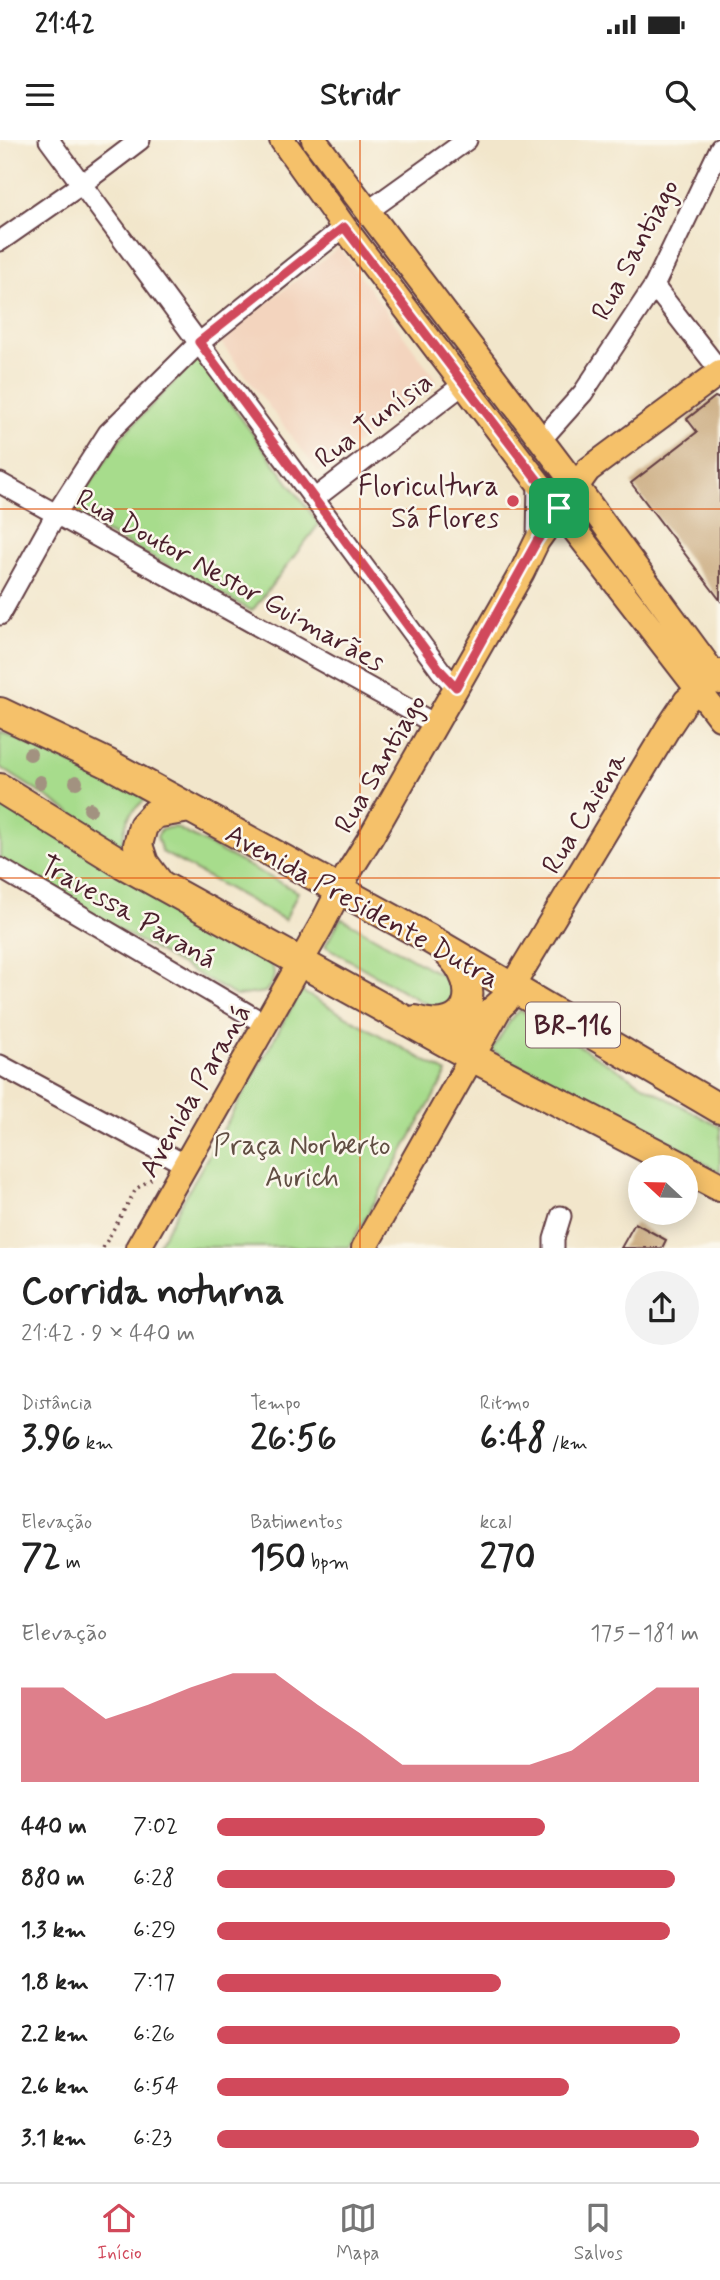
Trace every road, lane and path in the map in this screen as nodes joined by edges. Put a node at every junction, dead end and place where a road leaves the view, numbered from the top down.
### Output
1 (49, 140) edge
2 (140, 140) edge
3 (282, 140) edge
4 (314, 140) edge
5 (467, 140) edge
6 (720, 148) edge
7 (82, 184) junction
8 (368, 211) junction
9 (344, 227) junction
10 (0, 241) edge
11 (654, 286) junction
12 (199, 342) junction
13 (720, 371) edge
14 (465, 383) junction
15 (541, 440) junction
16 (538, 482) junction
17 (0, 483) edge
18 (579, 491) junction
19 (314, 499) junction
20 (559, 508) junction
21 (56, 514) junction
22 (537, 541) junction
23 (0, 615) edge
24 (713, 680) edge
25 (456, 687) junction
26 (0, 712) edge
27 (720, 718) edge
28 (435, 724) junction
29 (0, 788) edge
30 (190, 808) junction
31 (0, 868) edge
32 (161, 885) junction
33 (340, 890) junction
34 (321, 926) joint
35 (428, 938) junction
36 (300, 962) junction
37 (508, 994) junction
38 (391, 1011) junction
39 (265, 1024) junction
40 (436, 1025) junction
41 (472, 1057) junction
42 (0, 1065) edge
43 (720, 1109) edge
44 (659, 1155) edge
45 (186, 1165) junction
46 (698, 1175) edge
47 (720, 1187) edge
48 (561, 1216) dead end
49 (138, 1248) edge
50 (364, 1248) edge
51 (554, 1248) edge

1 - 7 street
2 - 7 street
3 - 9 main road
4 - 8 main road
5 - 8 street
6 - 11 street, Rua Santiago
7 - 10 street
7 - 12 street
8 - 15 main road
9 - 12 street
9 - 14 main road
11 - 13 street
11 - 15 street, Rua Santiago
12 - 19 street
12 - 21 street
13 - 18 main road, Rua Santiago
14 - 16 main road
14 - 19 street, Rua Tunísia
15 - 18 main road
16 - 20 main road
16 - 22 street
17 - 21 street, Rua Doutor Nestor Guimarães
18 - 20 main road, Rua Santiago
18 - 24 main road
19 - 25 street
20 - 22 main road, Rua Santiago
20 - 24 main road
21 - 23 street
21 - 28 street, Rua Doutor Nestor Guimarães
22 - 25 main road, Rua Santiago
24 - 27 main road
24 - 37 main road, Rua Caiena
25 - 28 main road, Rua Santiago
26 - 30 highway, Avenida Presidente Dutra / BR-116
28 - 33 main road, Rua Santiago
29 - 32 highway, BR-116
30 - 32 highway
30 - 33 highway, Avenida Presidente Dutra / BR-116
31 - 39 street, Travessa Paraná
32 - 36 highway, BR-116
33 - 34 main road, Rua Santiago
33 - 35 highway, Avenida Presidente Dutra / BR-116
34 - 36 main road, Avenida Paraná
35 - 37 highway, Avenida Presidente Dutra / BR-116
35 - 40 highway
36 - 38 highway, BR-116
36 - 39 main road, Avenida Paraná
37 - 40 highway
37 - 41 main road, Rua Caiena
37 - 43 highway, Avenida Presidente Dutra / BR-116
38 - 40 highway
38 - 41 highway, BR-116
39 - 45 main road, Avenida Paraná
41 - 44 highway, BR-116
41 - 50 main road, Rua Caiena
42 - 45 street
45 - 49 main road, Avenida Paraná
46 - 47 highway, BR-116
48 - 51 street

